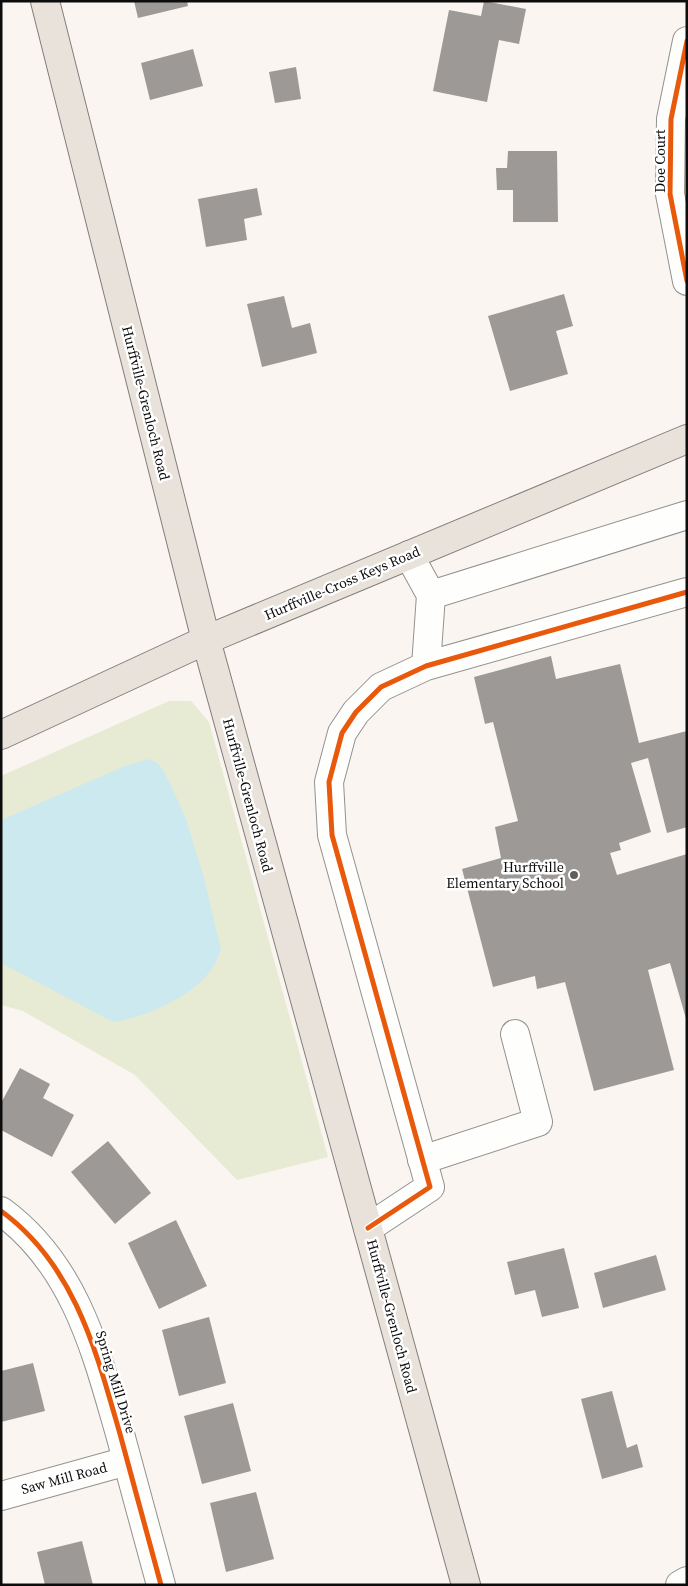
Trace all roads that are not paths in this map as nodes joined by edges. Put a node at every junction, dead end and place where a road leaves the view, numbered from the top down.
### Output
1 (45, 1) edge
2 (687, 41) edge
3 (687, 281) edge
4 (687, 439) edge
5 (687, 515) edge
6 (409, 555) junction
7 (687, 592) edge
8 (432, 595) junction
9 (206, 640) junction
10 (426, 666) junction
11 (1, 735) edge
12 (515, 1034) dead end
13 (422, 1160) junction
14 (1, 1211) edge
15 (368, 1228) junction
16 (127, 1462) junction
17 (1, 1496) edge
18 (687, 1581) edge
19 (161, 1585) edge
20 (466, 1585) edge
21 (680, 1585) edge

1 - 9 main road, Hurffville-Grenloch Road
2 - 3 street, Doe Court
4 - 6 main road, Hurffville-Cross Keys Road
5 - 8 street
6 - 8 street
6 - 9 main road, Hurffville-Cross Keys Road
7 - 10 street
8 - 10 street
9 - 11 main road, Hurffville-Cross Keys Road
9 - 15 main road, Hurffville-Grenloch Road
10 - 13 street
12 - 13 street
13 - 15 street
14 - 16 street, Spring Mill Drive
15 - 20 main road, Hurffville-Grenloch Road
16 - 17 street, Saw Mill Road
16 - 19 street, Spring Mill Drive
18 - 21 street

